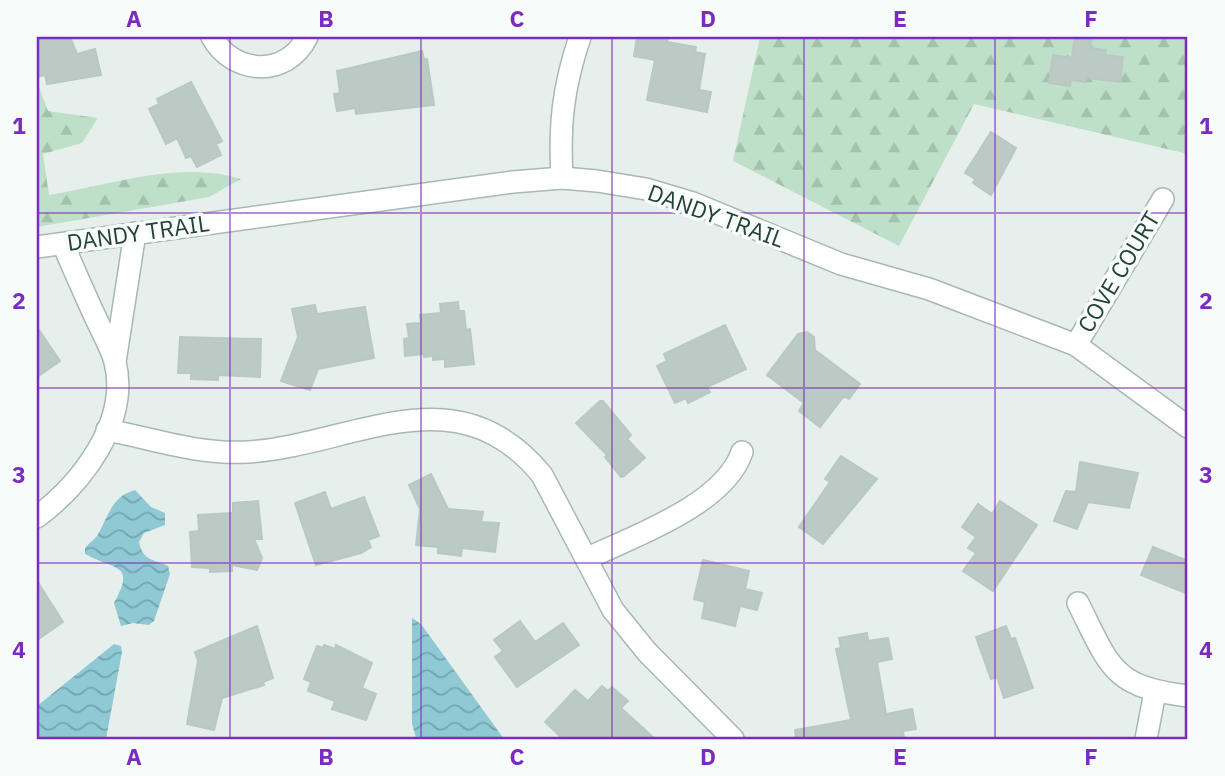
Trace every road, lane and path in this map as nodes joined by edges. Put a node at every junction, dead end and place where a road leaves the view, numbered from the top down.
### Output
1 (212, 37) edge
2 (307, 37) edge
3 (580, 37) edge
4 (562, 178) junction
5 (1163, 199) dead end
6 (135, 233) junction
7 (63, 244) junction
8 (37, 247) edge
9 (1076, 345) junction
10 (115, 362) junction
11 (1188, 427) edge
12 (107, 430) junction
13 (742, 452) dead end
14 (37, 517) edge
15 (586, 559) junction
16 (1078, 603) dead end
17 (1155, 692) junction
18 (1188, 696) edge
19 (733, 739) edge
20 (1146, 739) edge

1 - 2 street
3 - 4 street
4 - 6 street, DANDY TRAIL
4 - 9 street, DANDY TRAIL
5 - 9 street, COVE COURT
6 - 7 street, DANDY TRAIL
6 - 10 street
7 - 8 street, DANDY TRAIL
7 - 10 street
9 - 11 street, DANDY TRAIL
10 - 12 street
12 - 14 street
12 - 15 street
13 - 15 street
15 - 19 street
16 - 17 street
17 - 18 street
17 - 20 street

